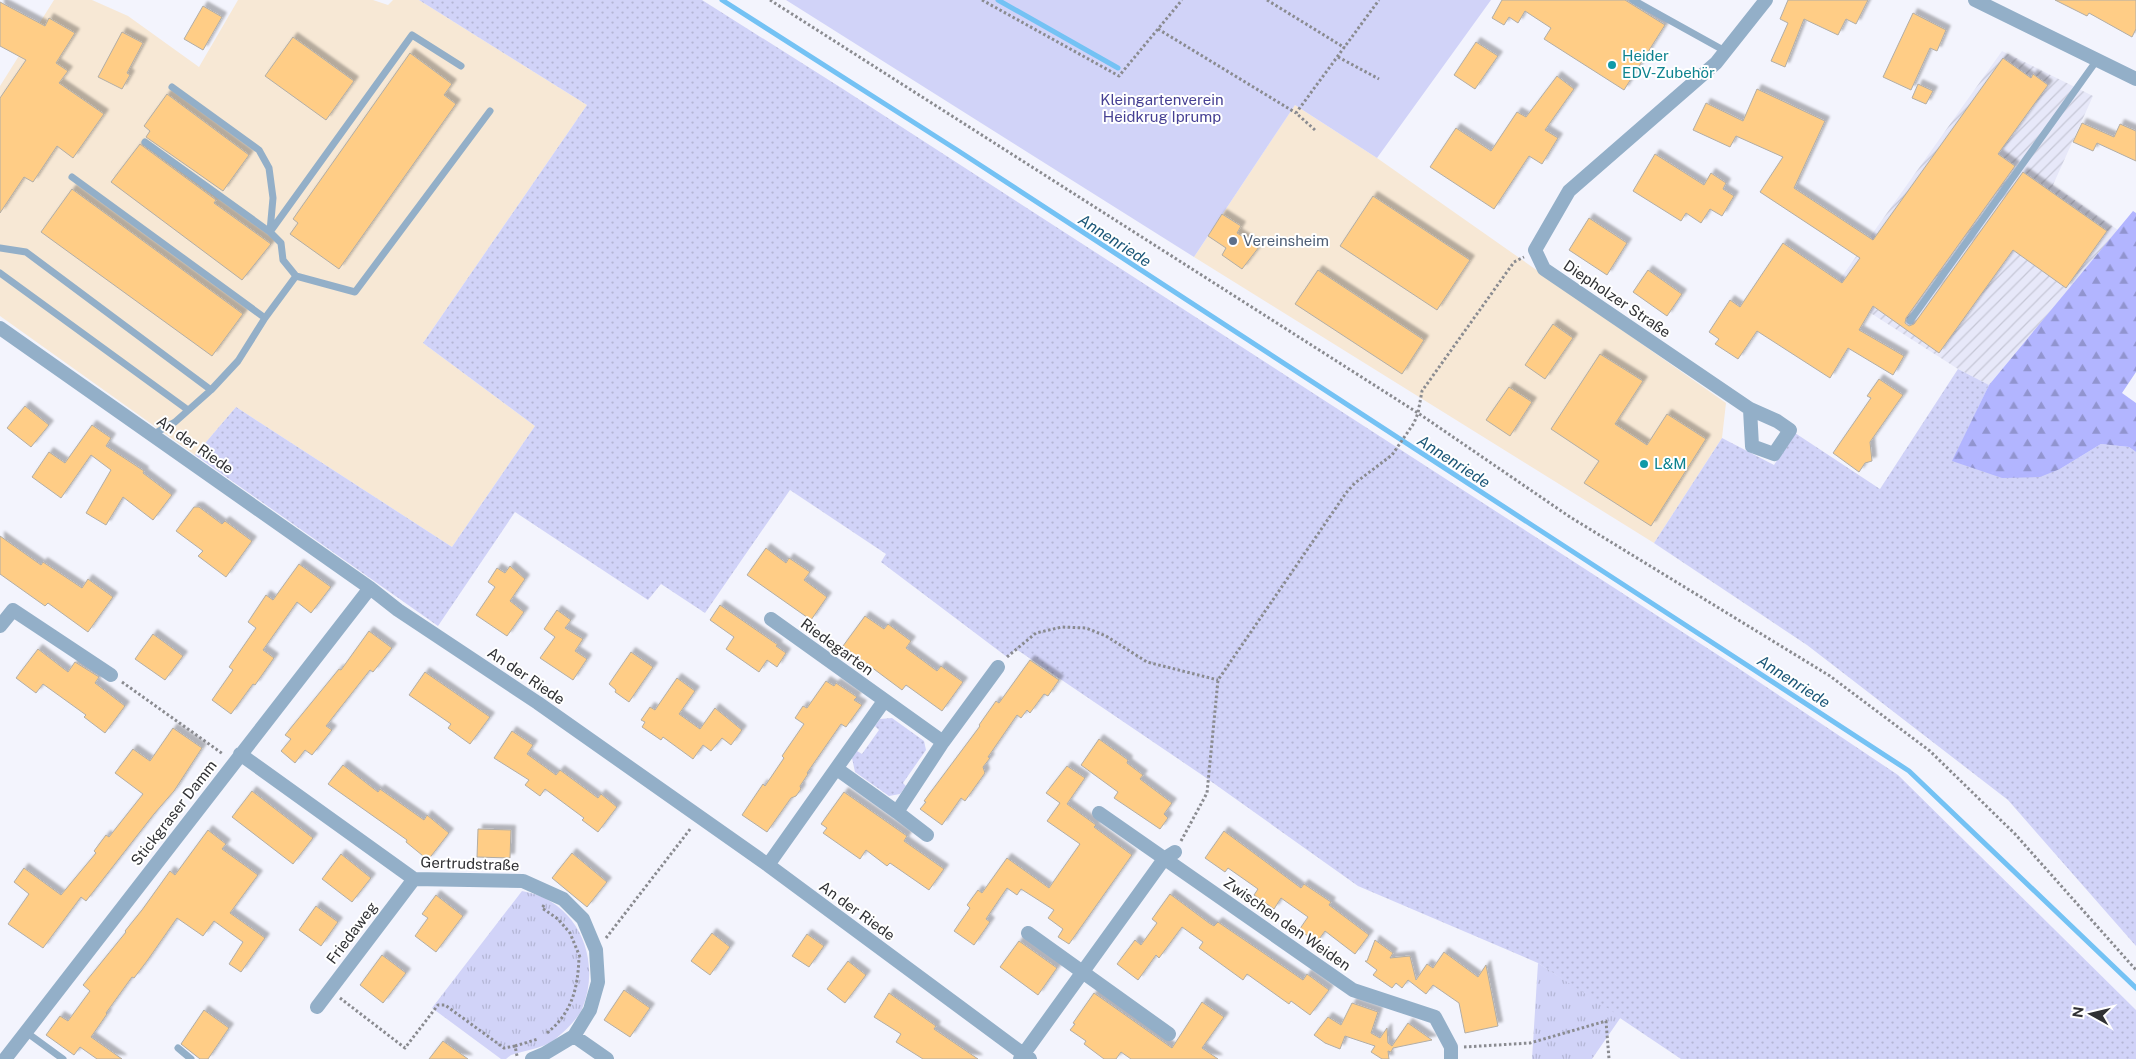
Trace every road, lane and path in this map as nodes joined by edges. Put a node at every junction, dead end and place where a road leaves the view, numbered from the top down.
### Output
1 (770, 0) edge
2 (982, 0) edge
3 (1182, 0) edge
4 (1266, 0) edge
5 (1379, 0) edge
6 (1633, 0) edge
7 (1766, 0) edge
8 (1975, 0) edge
9 (1158, 29) junction
10 (1345, 48) junction
11 (1725, 51) junction
12 (1338, 56) junction
13 (2097, 60) junction
14 (461, 66) dead end
15 (2136, 79) edge
16 (1379, 80) dead end
17 (172, 87) dead end
18 (490, 111) dead end
19 (1296, 113) junction
20 (1315, 130) dead end
21 (145, 142) dead end
22 (72, 177) dead end
23 (270, 232) junction
24 (0, 248) edge
25 (1535, 250) junction
26 (0, 272) edge
27 (296, 276) junction
28 (265, 318) junction
29 (1910, 321) dead end
30 (0, 328) edge
31 (212, 390) junction
32 (1750, 409) dead end
33 (188, 410) junction
34 (1418, 413) junction
35 (152, 435) junction
36 (370, 588) junction
37 (770, 619) dead end
38 (0, 626) edge
39 (998, 667) joint
40 (111, 674) joint
41 (1218, 680) junction
42 (884, 701) junction
43 (943, 742) junction
44 (237, 758) junction
45 (837, 769) junction
46 (897, 812) junction
47 (1099, 812) dead end
48 (699, 817) junction
49 (928, 835) dead end
50 (1170, 855) junction
51 (768, 865) junction
52 (414, 879) junction
53 (549, 893) junction
54 (1028, 933) dead end
55 (596, 952) junction
56 (579, 958) junction
57 (2136, 970) edge
58 (1082, 973) junction
59 (329, 990) junction
60 (317, 1006) dead end
61 (26, 1032) junction
62 (1169, 1034) dead end
63 (574, 1036) junction
64 (515, 1046) junction
65 (178, 1048) dead end
66 (1451, 1053) edge
67 (1024, 1058) edge
68 (5, 1059) edge
69 (63, 1059) edge
70 (191, 1059) edge
71 (518, 1059) edge
72 (532, 1059) edge
73 (607, 1059) edge
74 (1609, 1059) edge

1 - 34 path
2 - 9 path
3 - 9 path
4 - 10 path
5 - 10 path
6 - 11 lane
7 - 11 street
8 - 13 street
9 - 19 path
10 - 12 path
11 - 25 street
12 - 16 path
12 - 19 path
13 - 15 street
13 - 29 lane
14 - 23 lane
17 - 23 lane
18 - 27 lane
19 - 20 path
21 - 23 lane
22 - 28 lane
23 - 27 lane
24 - 31 lane
25 - 32 street, Diepholzer Straße
25 - 34 path
26 - 33 lane
27 - 28 lane
28 - 31 lane
30 - 35 street, An der Riede
31 - 33 lane
33 - 35 lane
34 - 41 path
34 - 57 path
35 - 36 street, An der Riede
36 - 44 street, Stickgraser Damm
36 - 48 street, An der Riede
37 - 42 street, Riedegarten
38 - 40 street
39 - 41 path
39 - 43 street
40 - 44 path
41 - 50 path
42 - 43 street, Riedegarten
42 - 45 street
43 - 46 street
44 - 52 street, Gertrudstraße
44 - 61 street, Stickgraser Damm
45 - 46 street
45 - 51 street
46 - 49 street
47 - 50 street, Zwischen den Weiden
48 - 51 street, An der Riede
48 - 55 path
50 - 58 street
50 - 66 street, Zwischen den Weiden
51 - 67 street, An der Riede
52 - 53 street, Gertrudstraße
52 - 59 street, Friedaweg
53 - 55 street, Gertrudstraße
53 - 56 path
54 - 58 street
55 - 56 path
55 - 63 street, Gertrudstraße
56 - 64 path
58 - 62 street
58 - 67 street
59 - 60 street, Friedaweg
59 - 64 path
61 - 68 street, Stickgraser Damm
61 - 69 lane
63 - 72 street, Gertrudstraße
63 - 73 street
64 - 71 path
65 - 70 lane
66 - 74 path

